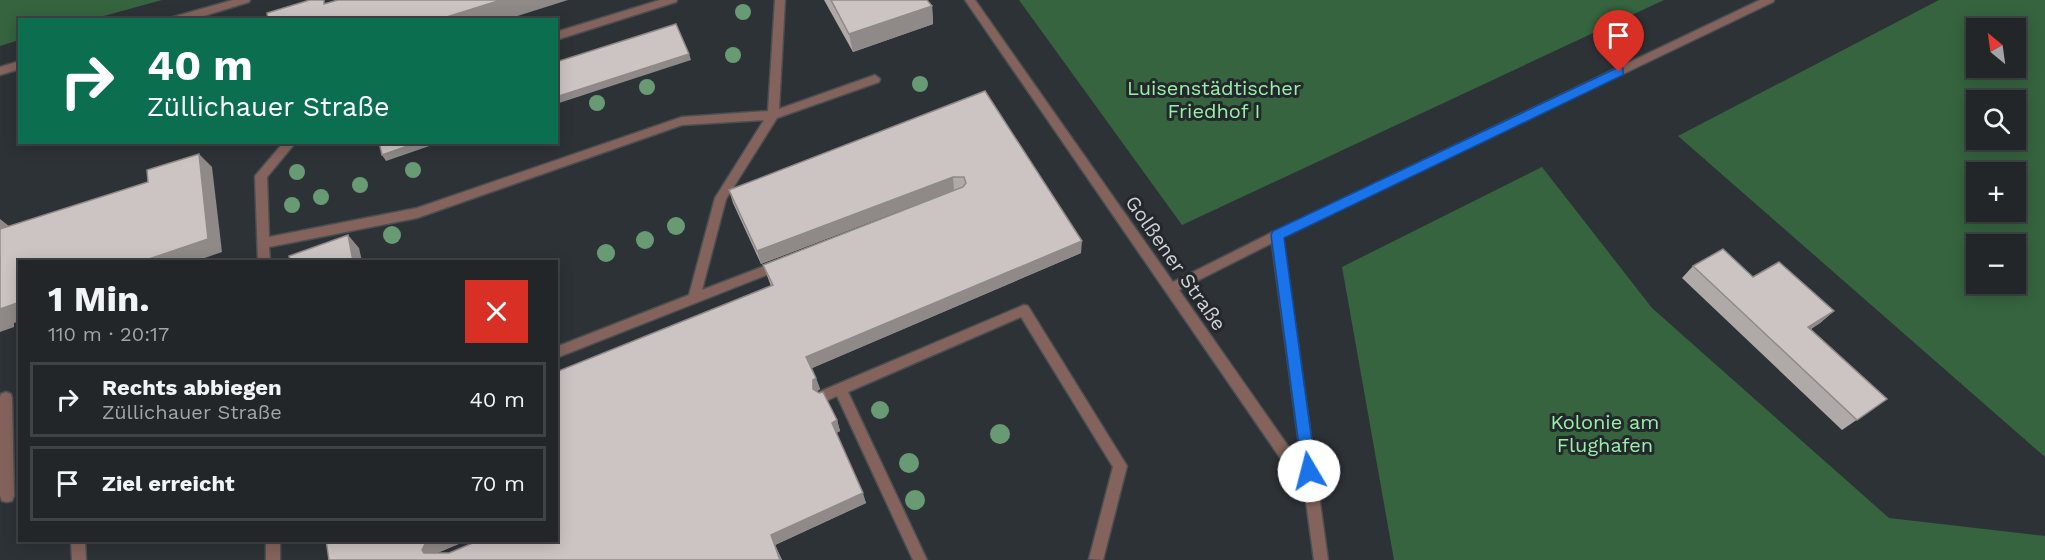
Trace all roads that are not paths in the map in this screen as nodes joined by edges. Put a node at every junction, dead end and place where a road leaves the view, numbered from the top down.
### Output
1 (245, 0) edge
2 (672, 0) edge
3 (780, 0) edge
4 (970, 0) edge
5 (1769, 0) edge
6 (184, 18) edge
7 (558, 35) edge
8 (18, 66) edge
9 (0, 71) edge
10 (875, 79) dead end
11 (773, 116) junction
12 (289, 144) edge
13 (1277, 235) junction
14 (263, 243) junction
15 (264, 260) edge
16 (794, 260) edge
17 (1170, 289) junction
18 (694, 298) junction
19 (558, 352) edge
20 (840, 389) junction
21 (824, 396) edge
22 (6, 398) dead end
23 (1311, 491) junction
24 (9, 496) edge
25 (78, 542) edge
26 (273, 542) edge
27 (1096, 559) edge
28 (79, 560) edge
29 (273, 560) edge
30 (920, 560) edge
31 (1321, 560) edge

1 - 6 street
2 - 7 street
3 - 11 street
4 - 17 street, Golßener Straße
5 - 13 street
8 - 9 street
10 - 11 street
11 - 14 street
11 - 18 street
12 - 14 street
13 - 17 street
13 - 23 street
14 - 15 street
16 - 18 street
17 - 23 street, Golßener Straße
18 - 19 street
20 - 21 street
20 - 27 street
20 - 30 street
22 - 24 street
23 - 31 street, Golßener Straße
25 - 28 street
26 - 29 street

